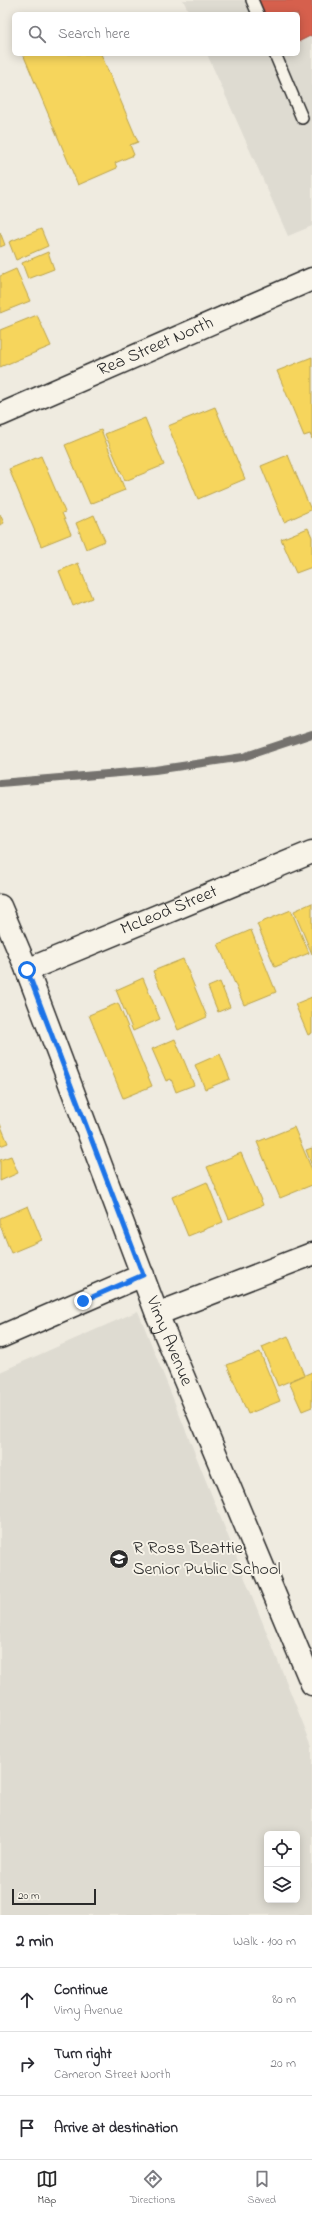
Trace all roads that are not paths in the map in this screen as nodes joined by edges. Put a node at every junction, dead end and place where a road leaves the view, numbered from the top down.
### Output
1 (252, 0) edge
2 (257, 12) edge
3 (276, 56) edge
4 (302, 118) dead end
5 (312, 279) edge
6 (0, 415) edge
7 (312, 852) edge
8 (0, 906) edge
9 (27, 970) junction
10 (312, 1254) edge
11 (143, 1275) junction
12 (157, 1314) junction
13 (0, 1337) edge
14 (312, 1684) edge

1 - 2 lane
3 - 4 lane
5 - 6 street, Rea Street North
7 - 9 street, McLeod Street
8 - 9 street, Vimy Avenue
9 - 11 street, Vimy Avenue
10 - 12 street
11 - 12 street, Vimy Avenue
11 - 13 street
12 - 14 street, Vimy Avenue

